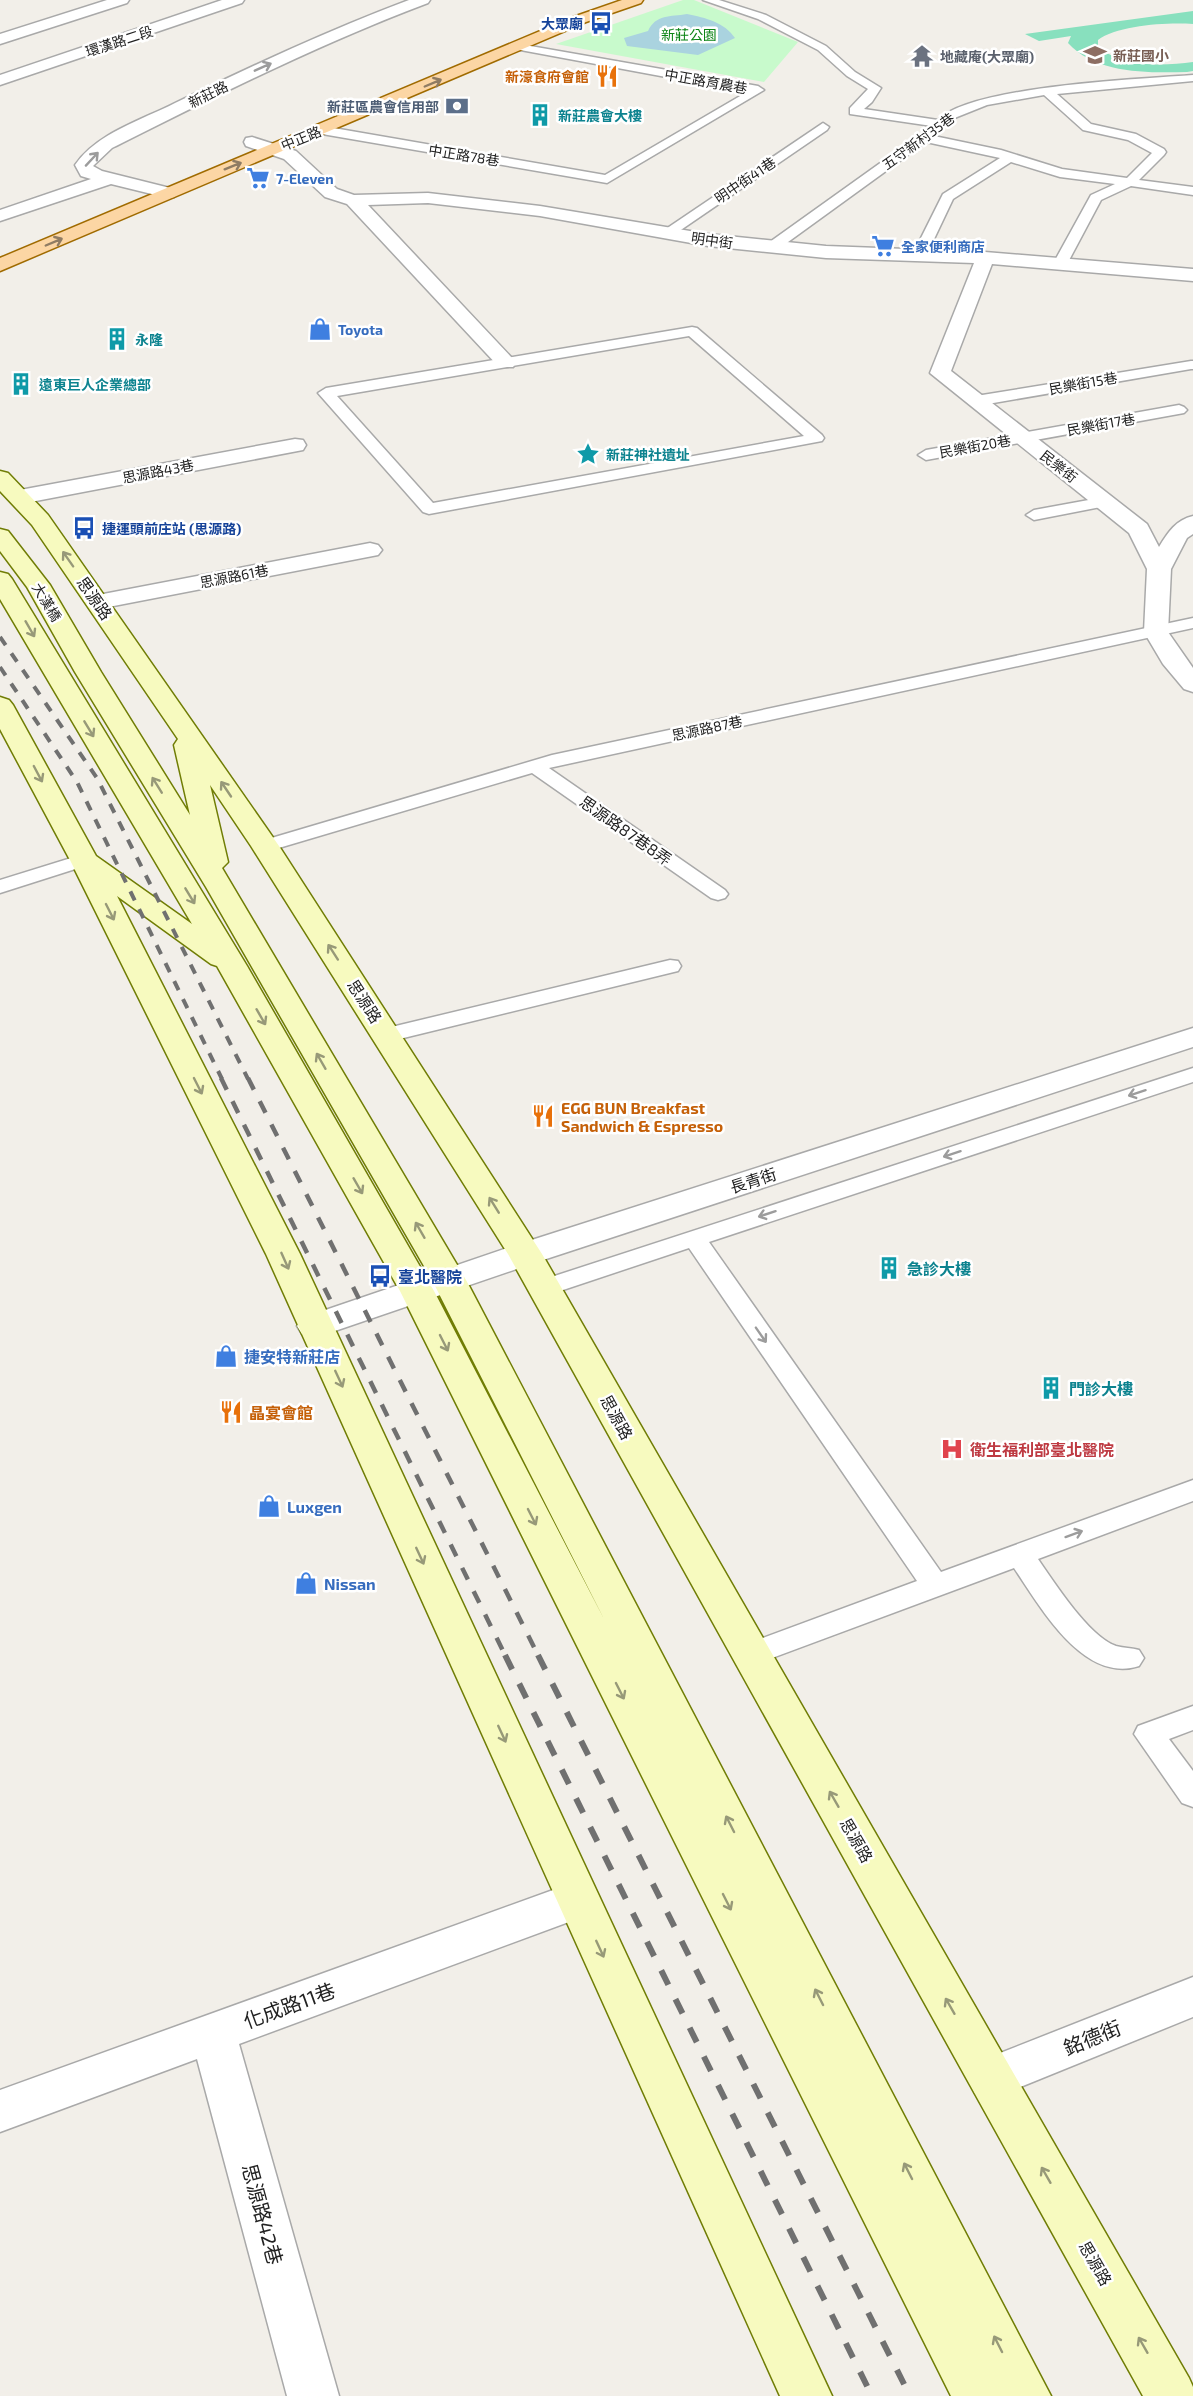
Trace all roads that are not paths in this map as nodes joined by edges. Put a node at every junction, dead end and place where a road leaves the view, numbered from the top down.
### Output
1 (122, 0) edge
2 (237, 0) edge
3 (423, 0) edge
4 (589, 0) edge
5 (636, 0) edge
6 (708, 0) edge
7 (0, 39) edge
8 (519, 46) junction
9 (1193, 78) edge
10 (0, 80) edge
11 (1047, 91) junction
12 (940, 124) junction
13 (823, 127) dead end
14 (322, 130) junction
15 (923, 138) junction
16 (252, 142) junction
17 (275, 149) junction
18 (1010, 157) junction
19 (109, 179) junction
20 (607, 179) joint
21 (1130, 182) junction
22 (141, 187) junction
23 (1193, 191) edge
24 (168, 193) junction
25 (118, 197) dead end
26 (353, 200) junction
27 (0, 216) edge
28 (667, 233) junction
29 (772, 247) junction
30 (919, 256) junction
31 (985, 258) junction
32 (1060, 264) junction
33 (0, 265) edge
34 (1193, 275) edge
35 (506, 363) junction
36 (1191, 365) dead end
37 (976, 401) junction
38 (1179, 410) dead end
39 (1023, 438) junction
40 (295, 445) dead end
41 (926, 455) dead end
42 (10, 488) edge
43 (1105, 502) junction
44 (1034, 515) dead end
45 (1193, 523) edge
46 (0, 536) edge
47 (370, 550) dead end
48 (1159, 568) junction
49 (0, 579) edge
50 (98, 602) junction
51 (1193, 623) edge
52 (1156, 632) junction
53 (1193, 684) edge
54 (0, 705) edge
55 (183, 726) junction
56 (534, 766) junction
57 (265, 846) junction
58 (84, 860) junction
59 (0, 887) edge
60 (220, 887) junction
61 (718, 894) dead end
62 (232, 966) junction
63 (670, 966) dead end
64 (387, 1035) junction
65 (1193, 1037) edge
66 (1193, 1075) edge
67 (694, 1238) junction
68 (535, 1271) junction
69 (433, 1286) junction
70 (314, 1326) junction
71 (1193, 1490) edge
72 (1019, 1554) junction
73 (935, 1585) junction
74 (751, 1654) junction
75 (1130, 1658) dead end
76 (1193, 1718) edge
77 (1193, 1794) edge
78 (578, 1900) junction
79 (1193, 1996) edge
80 (213, 2033) junction
81 (991, 2078) junction
82 (0, 2111) edge
83 (313, 2396) edge
84 (806, 2396) edge
85 (978, 2396) edge
86 (1025, 2396) edge
87 (1171, 2396) edge

1 - 7 street
2 - 10 street, 環漢路二段
19 -> 3 street, 新莊路
4 - 16 main road, 中正路
5 - 8 main road, 中正路
6 - 12 lane
14 -> 8 main road, 中正路
8 - 20 lane, 中正路育農巷
9 - 11 lane, 五守新村35巷
11 - 12 lane, 五守新村35巷
11 - 21 lane
12 - 15 lane, 五守新村35巷
13 - 28 lane, 明中街41巷
14 - 17 main road, 中正路
14 - 20 lane, 中正路78巷
15 - 18 lane
15 - 29 lane, 五守新村35巷
16 - 17 street, 明中街
16 - 22 main road, 中正路
24 -> 17 main road, 中正路
17 - 26 street, 明中街
18 - 21 lane
18 - 30 lane
19 - 22 street, 新莊路
19 - 27 street
21 - 23 lane
21 - 32 lane
22 - 24 street, 新莊路
22 - 25 main road, 中正路
33 -> 24 main road, 中正路
26 - 28 street, 明中街
26 - 35 street
28 - 29 street, 明中街
29 - 30 street, 明中街
30 - 31 street, 明中街
31 - 32 street, 明中街
31 - 37 street, 民樂街
32 - 34 street, 明中街
35 - 35 lane
36 - 37 lane, 民樂街15巷
37 - 39 street, 民樂街
38 - 39 lane, 民樂街17巷
39 - 41 lane, 民樂街20巷
39 - 43 street, 民樂街
40 - 42 street, 思源路43巷
50 -> 42 main road, 思源路
43 - 44 lane
43 - 48 street, 民樂街
45 - 48 street
60 -> 46 main road, 大漢橋
47 - 50 street, 思源路61巷
48 - 52 street, 民樂街
49 -> 62 main road, 大漢橋
50 - 55 main road, 思源路
51 - 52 lane, 思源路87巷
52 - 53 street
52 - 56 lane, 思源路87巷
54 -> 58 main road
57 -> 55 main road, 思源路
55 - 60 main road
56 - 57 lane, 思源路87巷
56 - 61 lane, 思源路87巷8弄
64 -> 57 main road, 思源路
58 - 59 lane
58 - 62 main road
58 -> 70 main road
69 -> 60 main road
62 -> 69 main road
63 - 64 lane
68 -> 64 main road, 思源路
65 - 68 street, 長青街
66 -> 67 lane
67 - 68 lane
67 -> 73 lane
68 - 69 street, 長青街
68 - 74 main road, 思源路
69 - 70 street, 長青街
69 -> 85 main road
86 -> 69 main road
70 -> 78 main road
72 -> 71 lane
72 - 73 lane
72 - 75 lane
73 - 74 lane
81 -> 74 main road, 思源路
76 - 77 lane
78 - 80 street, 化成路11巷
78 -> 84 main road
79 - 81 street, 銘德街
80 - 82 street, 化成路11巷
80 - 83 street, 思源路42巷
87 -> 81 main road, 思源路

